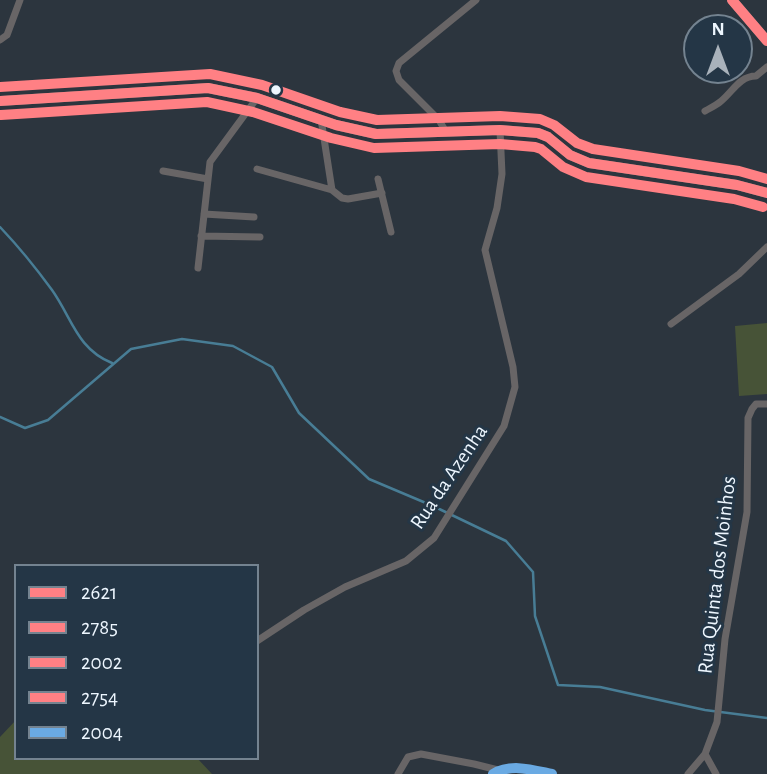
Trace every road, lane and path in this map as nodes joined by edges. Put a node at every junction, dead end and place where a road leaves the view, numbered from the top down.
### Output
1 (20, 0) edge
2 (476, 0) edge
3 (732, 0) edge
4 (0, 40) edge
5 (767, 41) edge
6 (767, 66) edge
7 (257, 98) junction
8 (0, 101) edge
9 (705, 111) dead end
10 (321, 119) junction
11 (500, 130) junction
12 (446, 132) junction
13 (257, 169) dead end
14 (163, 171) dead end
15 (208, 179) junction
16 (378, 179) dead end
17 (332, 190) junction
18 (382, 192) junction
19 (767, 193) edge
20 (204, 214) junction
21 (254, 217) dead end
22 (391, 232) dead end
23 (201, 236) junction
24 (260, 237) dead end
25 (767, 247) edge
26 (198, 268) dead end
27 (671, 324) dead end
28 (767, 404) edge
29 (259, 640) edge
30 (705, 754) junction
31 (495, 772) edge
32 (398, 774) edge
33 (552, 774) edge
34 (688, 774) edge
35 (716, 774) edge

1 - 4 street
2 - 12 street
3 - 5 main road
6 - 9 street
7 - 8 main road
7 - 10 main road
7 - 15 street
10 - 12 main road
10 - 17 street
11 - 12 main road
11 - 19 main road
11 - 29 street, Rua da Azenha
13 - 17 street
14 - 15 street
15 - 20 street
16 - 18 street
17 - 18 street
18 - 22 street
20 - 21 street
20 - 23 street
23 - 24 street
23 - 26 street
25 - 27 street
28 - 30 street, Rua Quinta dos Moinhos
30 - 34 street, Rua Quinta dos Moinhos
30 - 35 street
31 - 32 street
31 - 33 street

